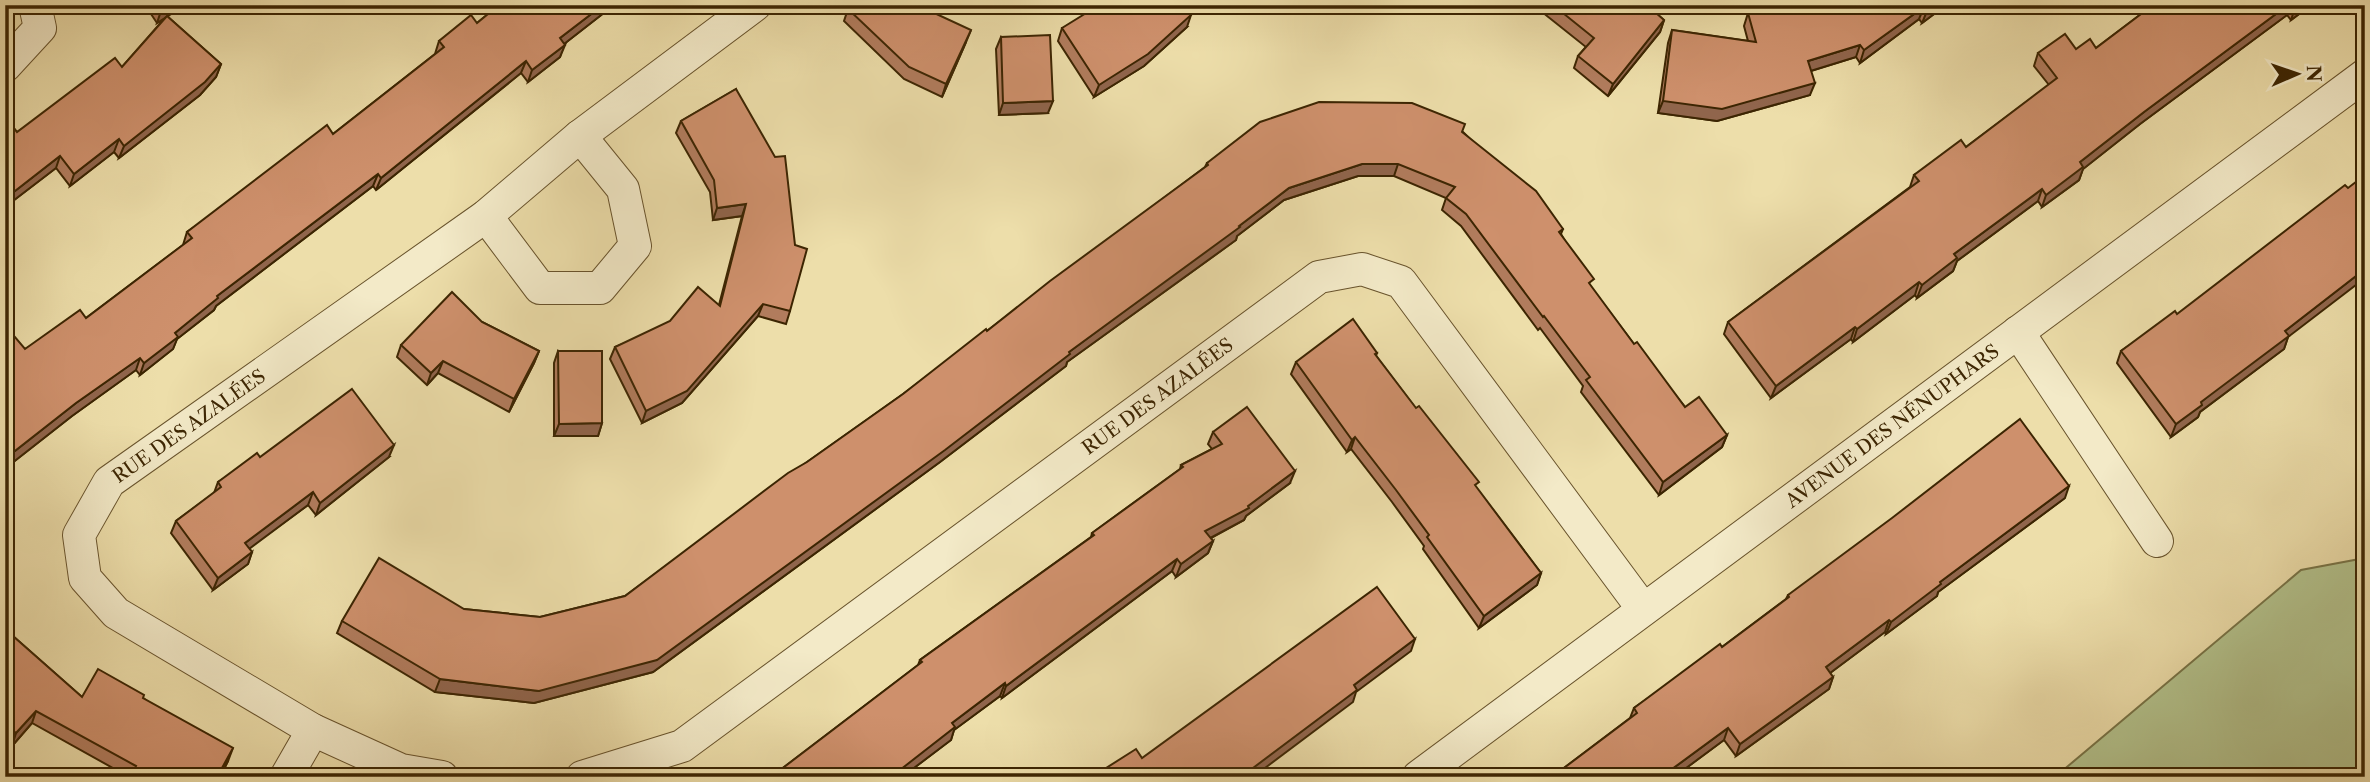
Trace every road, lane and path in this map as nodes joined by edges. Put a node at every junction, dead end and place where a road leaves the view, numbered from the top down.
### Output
1 (35, 5) edge
2 (755, 5) edge
3 (5, 66) edge
4 (2365, 75) edge
5 (580, 136) junction
6 (486, 216) junction
7 (2018, 332) junction
8 (2157, 541) dead end
9 (1643, 610) junction
10 (313, 730) junction
11 (286, 777) edge
12 (442, 777) edge
13 (582, 777) edge
14 (1418, 777) edge

1 - 3 street
2 - 5 street, RUE DES AZALÉES
4 - 7 street, AVENUE DES NÉNUPHARS
5 - 6 street, RUE DES AZALÉES
5 - 6 street
6 - 10 street, RUE DES AZALÉES
7 - 8 street
7 - 9 street, AVENUE DES NÉNUPHARS
9 - 13 street, RUE DES AZALÉES
9 - 14 street, AVENUE DES NÉNUPHARS
10 - 11 street
10 - 12 street, RUE DES AZALÉES

